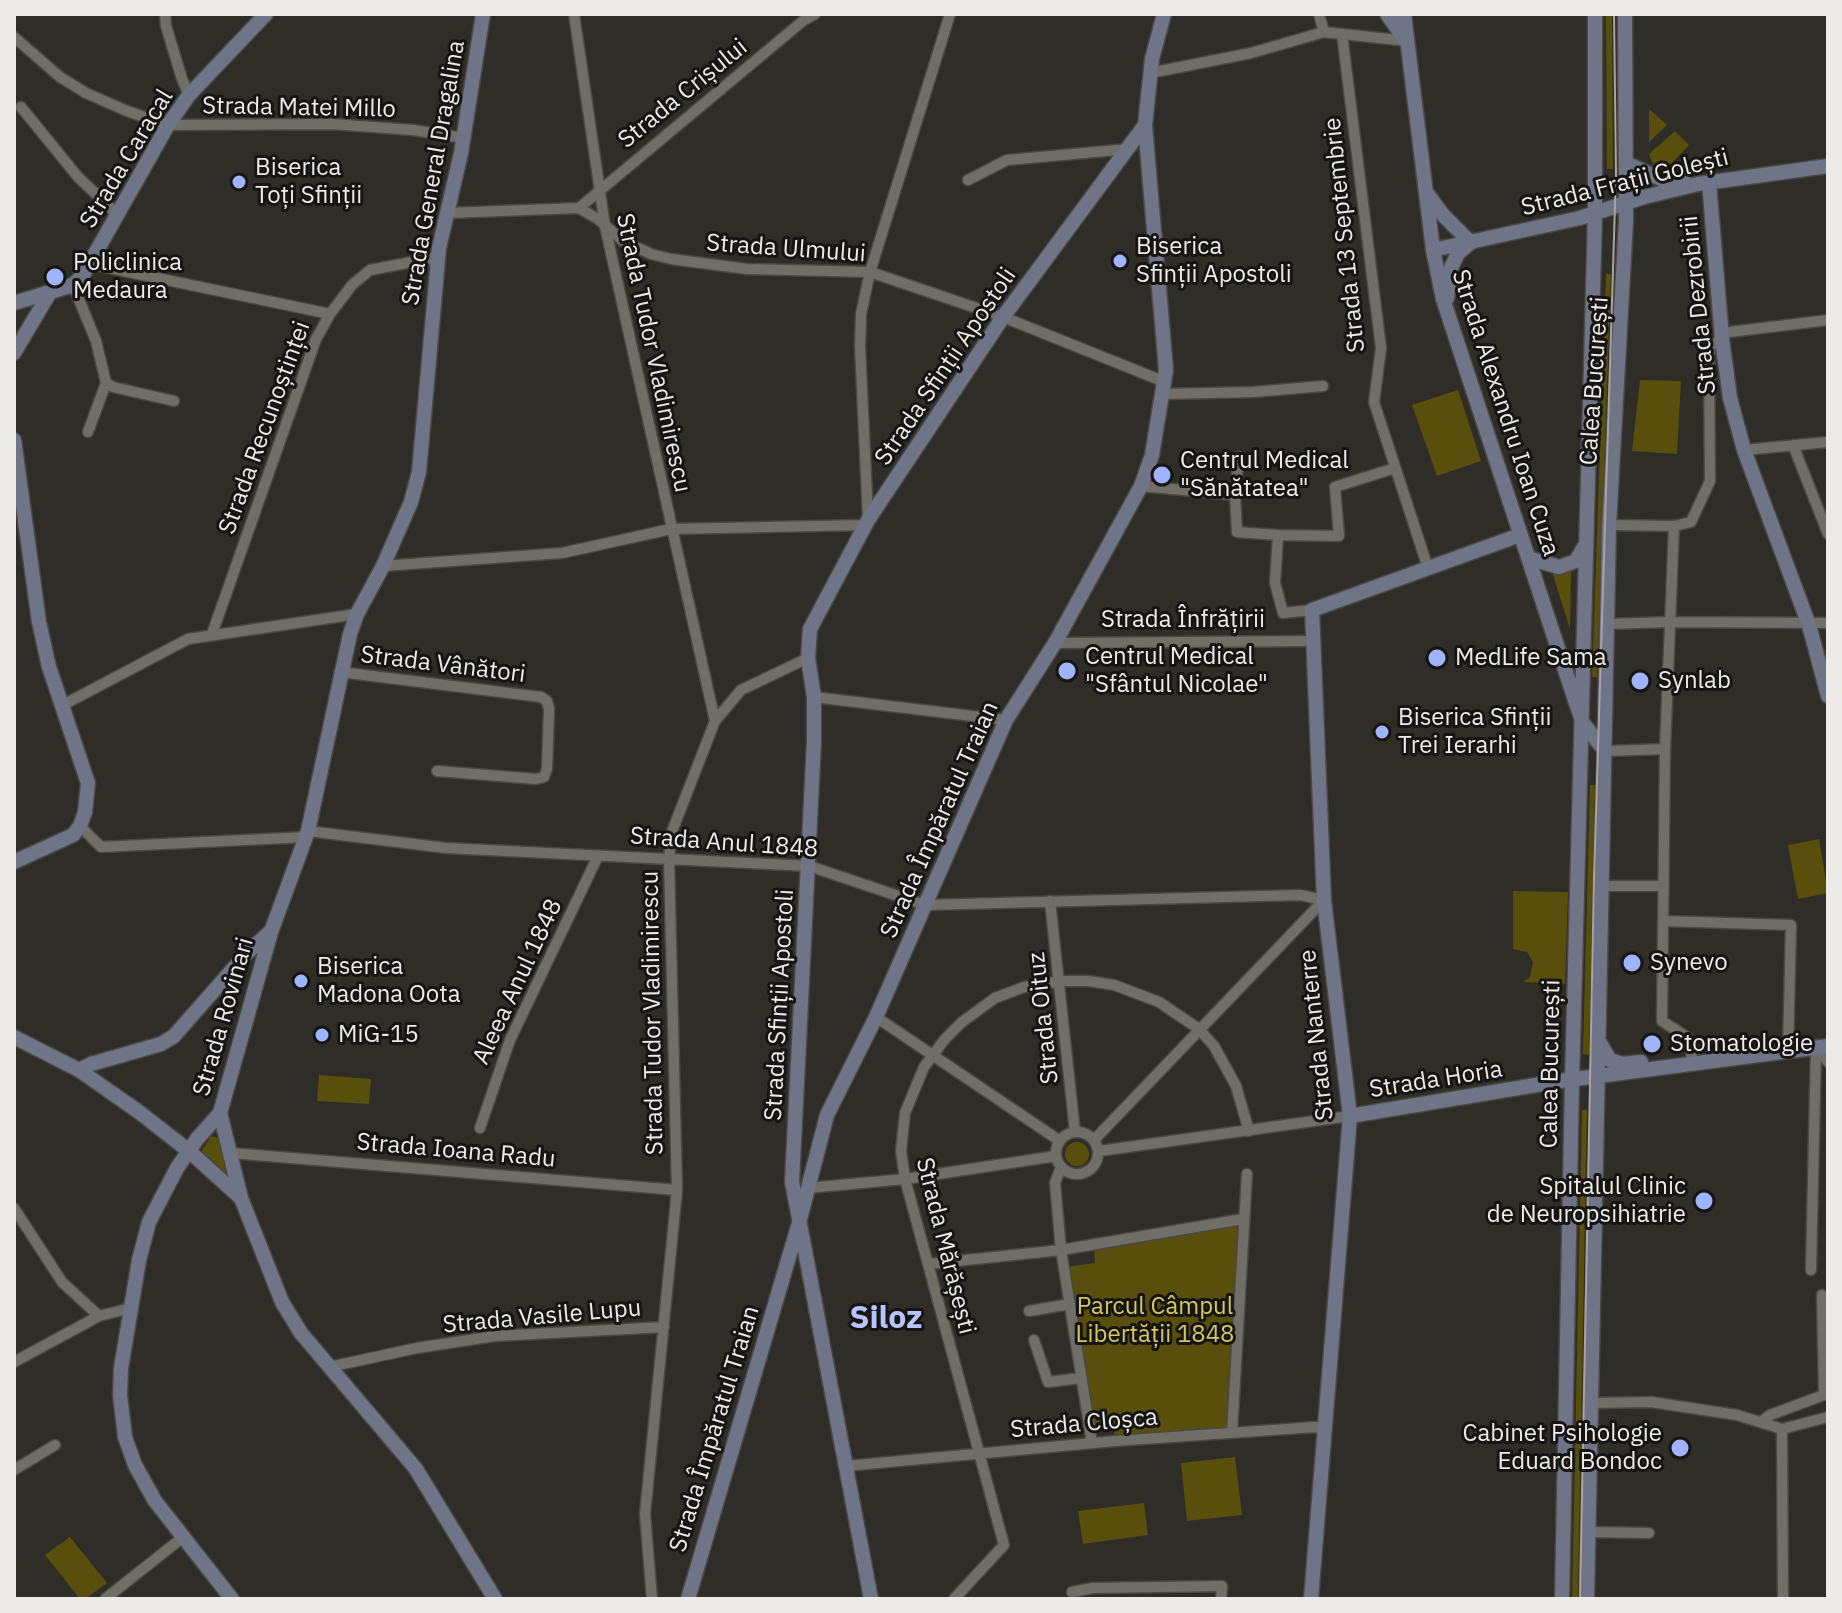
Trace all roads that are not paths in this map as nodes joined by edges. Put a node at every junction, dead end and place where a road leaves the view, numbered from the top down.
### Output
1 (165, 14) edge
2 (266, 14) edge
3 (483, 14) edge
4 (574, 14) edge
5 (815, 14) edge
6 (950, 14) edge
7 (1164, 14) edge
8 (1319, 14) edge
9 (1387, 14) edge
10 (1404, 14) edge
11 (1595, 14) edge
12 (1625, 14) edge
13 (804, 17) edge
14 (1324, 32) junction
15 (1342, 34) junction
16 (14, 37) edge
17 (1407, 41) junction
18 (1150, 73) junction
19 (189, 95) junction
20 (21, 107) dead end
21 (168, 125) junction
22 (1145, 125) junction
23 (464, 138) junction
24 (1128, 149) junction
25 (1626, 163) junction
26 (1828, 166) edge
27 (968, 180) dead end
28 (1703, 183) junction
29 (598, 190) junction
30 (1426, 192) junction
31 (1626, 203) junction
32 (579, 208) junction
33 (447, 213) junction
34 (1595, 213) junction
35 (117, 214) junction
36 (605, 226) junction
37 (1471, 243) junction
38 (1433, 250) junction
39 (438, 257) junction
40 (90, 264) junction
41 (870, 272) junction
42 (73, 285) junction
43 (49, 294) junction
44 (14, 303) edge
45 (1447, 311) junction
46 (330, 314) junction
47 (1003, 317) junction
48 (1828, 320) edge
49 (1721, 336) junction
50 (14, 353) edge
51 (106, 383) junction
52 (1323, 386) dead end
53 (1165, 388) junction
54 (174, 401) dead end
55 (88, 432) dead end
56 (14, 440) edge
57 (1828, 442) edge
58 (1793, 445) junction
59 (1744, 450) junction
60 (1239, 457) dead end
61 (1395, 468) junction
62 (1141, 486) junction
63 (1235, 495) junction
64 (867, 523) junction
65 (1609, 525) junction
66 (1674, 526) junction
67 (671, 529) junction
68 (1828, 534) edge
69 (1278, 535) junction
70 (1520, 535) junction
71 (1586, 543) junction
72 (1528, 558) junction
73 (383, 566) junction
74 (1428, 568) junction
75 (1312, 610) junction
76 (357, 614) junction
77 (1670, 622) junction
78 (1828, 623) edge
79 (1607, 624) junction
80 (1809, 625) junction
81 (212, 634) junction
82 (1312, 641) junction
83 (1055, 643) junction
84 (1584, 648) junction
85 (1559, 654) junction
86 (808, 658) junction
87 (340, 672) junction
88 (1584, 685) junction
89 (1606, 686) junction
90 (1828, 696) edge
91 (814, 697) junction
92 (61, 706) junction
93 (1006, 720) junction
94 (715, 721) junction
95 (1583, 723) junction
96 (1665, 749) junction
97 (1605, 751) junction
98 (437, 771) dead end
99 (80, 826) junction
100 (307, 834) junction
101 (598, 856) junction
102 (669, 859) junction
103 (14, 862) edge
104 (809, 866) junction
105 (1601, 886) junction
106 (1663, 886) junction
107 (1324, 900) junction
108 (1050, 901) junction
109 (925, 905) junction
110 (1663, 921) junction
111 (271, 932) junction
112 (1061, 981) junction
113 (876, 1017) junction
114 (1199, 1029) junction
115 (14, 1037) edge
116 (1598, 1038) junction
117 (1822, 1046) edge
118 (1788, 1051) junction
119 (933, 1055) junction
120 (1828, 1062) edge
121 (1692, 1063) junction
122 (79, 1070) junction
123 (1598, 1077) junction
124 (1572, 1081) junction
125 (220, 1113) junction
126 (1350, 1116) junction
127 (480, 1128) dead end
128 (1249, 1131) junction
129 (1075, 1132) junction
130 (1060, 1141) junction
131 (1096, 1146) junction
132 (189, 1151) junction
133 (231, 1153) junction
134 (1056, 1156) junction
135 (1061, 1167) junction
136 (1247, 1174) dead end
137 (905, 1179) junction
138 (808, 1188) junction
139 (677, 1190) junction
140 (241, 1198) junction
141 (14, 1208) edge
142 (1243, 1219) junction
143 (799, 1223) junction
144 (1061, 1250) junction
145 (928, 1264) junction
146 (1811, 1270) dead end
147 (1822, 1295) dead end
148 (1070, 1304) junction
149 (131, 1308) junction
150 (1029, 1311) dead end
151 (99, 1316) junction
152 (664, 1327) junction
153 (1034, 1340) dead end
154 (14, 1362) edge
155 (329, 1367) junction
156 (1081, 1378) junction
157 (1590, 1403) junction
158 (1828, 1417) edge
159 (1762, 1421) junction
160 (1326, 1429) junction
161 (1782, 1429) junction
162 (1232, 1432) junction
163 (1092, 1443) junction
164 (55, 1445) dead end
165 (978, 1452) junction
166 (846, 1466) junction
167 (14, 1470) edge
168 (1587, 1532) junction
169 (1649, 1533) dead end
170 (182, 1538) junction
171 (1072, 1592) dead end
172 (1120, 1593) edge
173 (105, 1599) edge
174 (232, 1599) edge
175 (495, 1599) edge
176 (652, 1599) edge
177 (688, 1599) edge
178 (871, 1599) edge
179 (954, 1599) edge
180 (1221, 1599) edge
181 (1311, 1599) edge
182 (1562, 1599) edge
183 (1587, 1599) edge
184 (1783, 1599) edge

1 - 19 street
2 - 19 street, Strada Caracal
3 - 23 street, Strada General Dragalina
4 - 29 street, Strada Tudor Vladimirescu
5 - 13 street, Strada Crișului
6 - 41 street
7 - 18 street, Strada Împăratul Traian
8 - 14 street
9 - 17 street
10 - 17 street, Strada Alexandru Ioan Cuza
11 - 34 street, Calea București
12 - 25 street, Calea București
13 - 29 street, Strada Crișului
14 - 15 street
14 - 18 street
15 - 17 street
15 - 61 street, Strada 13 Septembrie
16 - 21 street, Strada Matei Millo
17 - 30 street, Strada Alexandru Ioan Cuza
18 - 22 street, Strada Împăratul Traian
19 - 21 street, Strada Caracal
20 - 35 street
21 - 23 street, Strada Matei Millo
21 - 35 street, Strada Caracal
22 - 24 street, Strada Sfinții Apostoli
22 - 53 street, Strada Împăratul Traian
23 - 33 street, Strada General Dragalina
24 - 27 street
24 - 47 street, Strada Sfinții Apostoli
25 - 28 street
25 - 31 street, Calea București
26 - 28 street, Strada Frații Golești
28 - 31 street, Strada Frații Golești
28 - 49 street, Strada Dezrobirii
29 - 32 street, Strada Crișului
29 - 36 street, Strada Tudor Vladimirescu
30 - 37 street
30 - 38 street, Strada Alexandru Ioan Cuza
31 - 34 street, Strada Frații Golești
31 - 65 street, Calea București
32 - 33 street
32 - 36 street, Strada Ulmului
33 - 39 street, Strada General Dragalina
34 - 37 street, Strada Frații Golești
34 - 71 street, Calea București
35 - 40 street, Strada Caracal
36 - 41 street, Strada Ulmului
36 - 67 street, Strada Tudor Vladimirescu
37 - 38 street, Strada Frații Golești
37 - 45 street
38 - 45 street, Strada Alexandru Ioan Cuza
39 - 46 street, Strada Recunoștinței
39 - 73 street, Strada General Dragalina
40 - 42 street, Strada Caracal
40 - 46 street
41 - 47 street, Strada Ulmului
41 - 64 street
42 - 43 street
42 - 51 street
43 - 44 street
43 - 50 street
45 - 70 street, Strada Alexandru Ioan Cuza
46 - 81 street, Strada Recunoștinței
47 - 53 street, Strada Ulmului
47 - 64 street, Strada Sfinții Apostoli
48 - 49 street
49 - 59 street, Strada Dezrobirii
49 - 66 street
51 - 54 street
51 - 55 street
52 - 53 street
53 - 62 street, Strada Împăratul Traian
56 - 92 street
57 - 58 street
58 - 59 street
58 - 68 street
59 - 80 street, Strada Dezrobirii
60 - 63 street
61 - 69 street
61 - 74 street, Strada 13 Septembrie
62 - 63 street
62 - 83 street, Strada Împăratul Traian
63 - 69 street
64 - 67 street
64 - 86 street, Strada Sfinții Apostoli
65 - 66 street
65 - 79 street, Calea București
66 - 77 street
67 - 73 street
67 - 94 street, Strada Tudor Vladimirescu
69 - 75 street
70 - 72 street, Strada Alexandru Ioan Cuza
70 - 74 street
71 - 72 street
71 - 84 street, Calea București
72 - 85 street, Strada Alexandru Ioan Cuza
73 - 76 street, Strada General Dragalina
74 - 75 street
75 - 82 street, Strada Nanterre
76 - 81 street
76 - 87 street, Strada General Dragalina
77 - 79 street
77 - 80 street
77 - 96 street
78 - 80 street
79 - 89 street, Calea București
80 - 90 street, Strada Dezrobirii
81 - 92 street
82 - 83 street, Strada Înfrățirii
82 - 107 street, Strada Nanterre
83 - 93 street, Strada Împăratul Traian
84 - 85 street
84 - 88 street, Calea București
85 - 95 street, Strada Alexandru Ioan Cuza
86 - 91 street, Strada Sfinții Apostoli
86 - 94 street
87 - 98 street, Strada Vânători
87 - 100 street, Strada General Dragalina
88 - 89 street
88 - 95 street, Calea București
89 - 97 street, Calea București
91 - 93 street
91 - 104 street, Strada Sfinții Apostoli
92 - 99 street
93 - 109 street, Strada Împăratul Traian
94 - 102 street, Strada Tudor Vladimirescu
95 - 97 street
95 - 124 street, Calea București
96 - 97 street
96 - 106 street
97 - 105 street, Calea București
99 - 100 street, Strada Anul 1848
99 - 103 street
100 - 101 street, Strada Anul 1848
100 - 111 street, Strada General Dragalina
101 - 102 street, Strada Anul 1848
101 - 127 street, Aleea Anul 1848
102 - 104 street, Strada Anul 1848
102 - 139 street, Strada Tudor Vladimirescu
104 - 109 street, Strada Anul 1848
104 - 143 street, Strada Sfinții Apostoli
105 - 106 street
105 - 116 street, Calea București
106 - 110 street
107 - 108 street, Strada Anul 1848
107 - 114 street
107 - 126 street, Strada Nanterre
108 - 109 street, Strada Anul 1848
108 - 112 street, Strada Oituz
109 - 113 street, Strada Împăratul Traian
110 - 118 street
110 - 121 street
111 - 122 street, Strada General Dragalina
111 - 125 street, Strada Rovinari
112 - 114 street, Strada Mărășești
112 - 119 street, Strada Mărășești
112 - 129 street, Strada Oituz
113 - 119 street
113 - 138 street, Strada Împăratul Traian
114 - 128 street
114 - 131 street
115 - 122 street
116 - 121 street
116 - 123 street, Calea București
117 - 118 street, Strada Horia
117 - 120 street
117 - 146 street
118 - 121 street, Strada Horia
119 - 130 street
119 - 137 street, Strada Mărășești
121 - 123 street, Strada Horia
122 - 132 street
123 - 124 street, Strada Horia
123 - 157 street, Calea București
124 - 126 street, Strada Horia
124 - 182 street, Calea București
125 - 132 street, Strada Rovinari
125 - 133 street, Strada Rovinari
126 - 128 street, Strada Horia
126 - 160 street, Strada Nanterre
128 - 131 street, Strada Horia
129 - 130 street
129 - 131 street
130 - 134 street
131 - 135 street
132 - 140 street
132 - 149 street, Strada Rovinari
133 - 139 street, Strada Ioana Radu
133 - 140 street, Strada Rovinari
134 - 135 street
134 - 137 street
135 - 144 street
136 - 142 street
137 - 138 street
137 - 145 street, Strada Mărășești
138 - 143 street, Strada Împăratul Traian
139 - 152 street, Strada Tudor Vladimirescu
140 - 155 street, Strada Rovinari
141 - 151 street
142 - 144 street
142 - 162 street
143 - 166 street, Strada Sfinții Apostoli
143 - 177 street, Strada Împăratul Traian
144 - 145 street
144 - 148 street
145 - 165 street, Strada Mărășești
147 - 159 street
148 - 150 street
148 - 156 street
149 - 151 street
149 - 170 street, Strada Rovinari
151 - 154 street
152 - 155 street, Strada Vasile Lupu
152 - 176 street, Strada Tudor Vladimirescu
153 - 156 street
155 - 175 street, Strada Rovinari
156 - 163 street
157 - 159 street
157 - 168 street, Calea București
158 - 161 street
159 - 161 street
160 - 162 street, Strada Cloșca
160 - 181 street, Strada Nanterre
161 - 184 street
162 - 163 street, Strada Cloșca
163 - 165 street, Strada Cloșca
164 - 167 street
165 - 166 street, Strada Cloșca
165 - 179 street, Strada Mărășești
166 - 178 street, Strada Sfinții Apostoli
168 - 169 street
168 - 183 street, Calea București
170 - 173 street
170 - 174 street, Strada Rovinari
171 - 172 street
172 - 180 street

